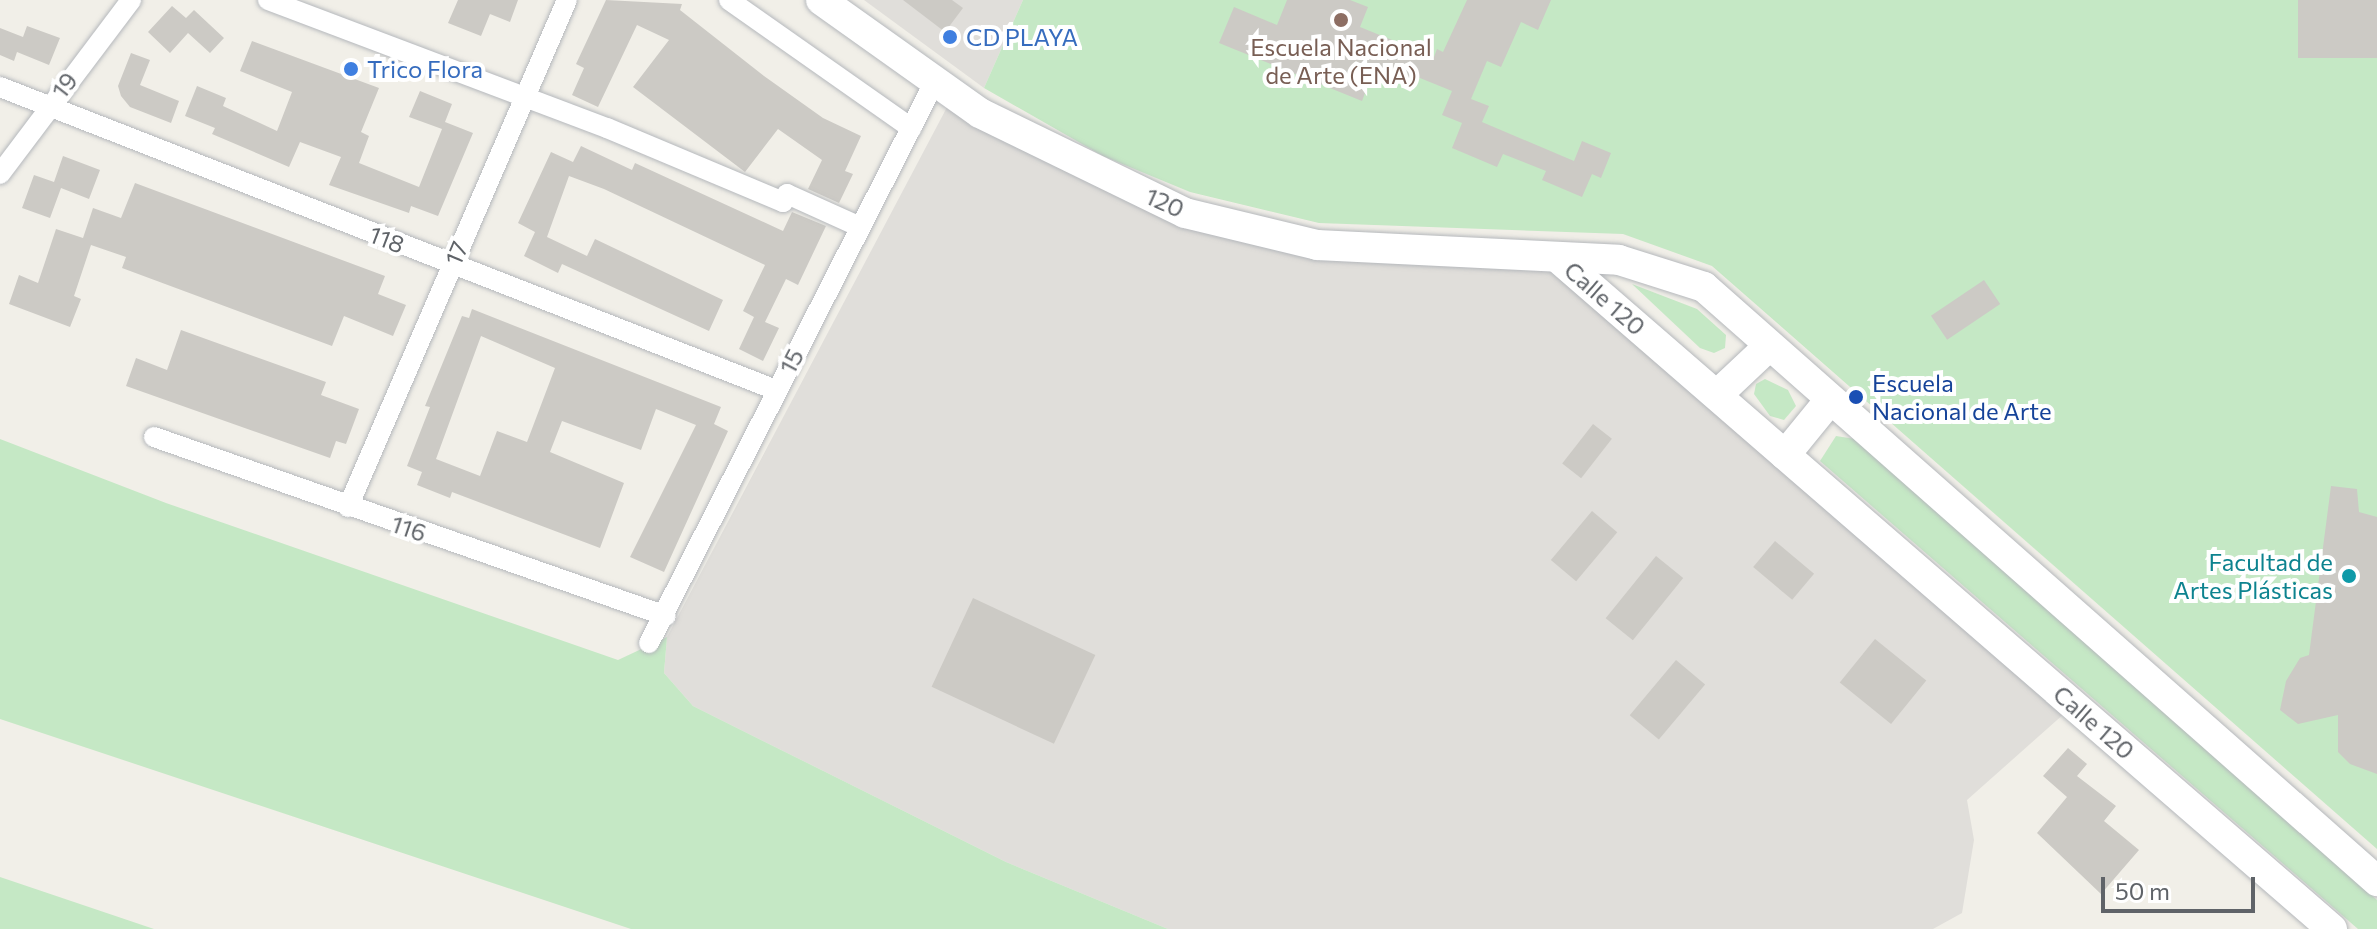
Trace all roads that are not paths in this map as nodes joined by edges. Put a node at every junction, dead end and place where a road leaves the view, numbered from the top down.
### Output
1 (131, 0) edge
2 (268, 0) edge
3 (567, 0) edge
4 (729, 0) edge
5 (821, 0) edge
6 (935, 81) junction
7 (0, 87) edge
8 (522, 95) junction
9 (47, 106) junction
10 (911, 128) junction
11 (0, 174) edge
12 (860, 227) junction
13 (1559, 259) junction
14 (451, 264) junction
15 (1769, 346) junction
16 (776, 390) junction
17 (1717, 395) junction
18 (1829, 401) junction
19 (154, 437) dead end
20 (1785, 455) junction
21 (348, 507) junction
22 (666, 616) junction
23 (649, 643) dead end
24 (2377, 881) edge
25 (2332, 929) edge

1 - 9 street, 19
2 - 8 street
3 - 8 street, 17
4 - 10 street
5 - 6 main road, 120
6 - 10 street, 15
6 - 13 main road, 120
7 - 9 street, 118
8 - 12 street
8 - 14 street, 17
9 - 11 street, 19
9 - 14 street, 118
10 - 12 street, 15
12 - 16 street, 15
13 - 15 main road, Calle 120
13 - 17 main road, Calle 120
14 - 16 street, 118
14 - 21 street, 17
15 - 17 main road
15 - 18 main road, Calle 120
16 - 22 street, 15
17 - 20 main road, Calle 120
18 - 20 main road
18 - 24 main road, Calle 120
19 - 21 street, 116
20 - 25 main road, Calle 120
21 - 22 street, 116
22 - 23 street, 15

